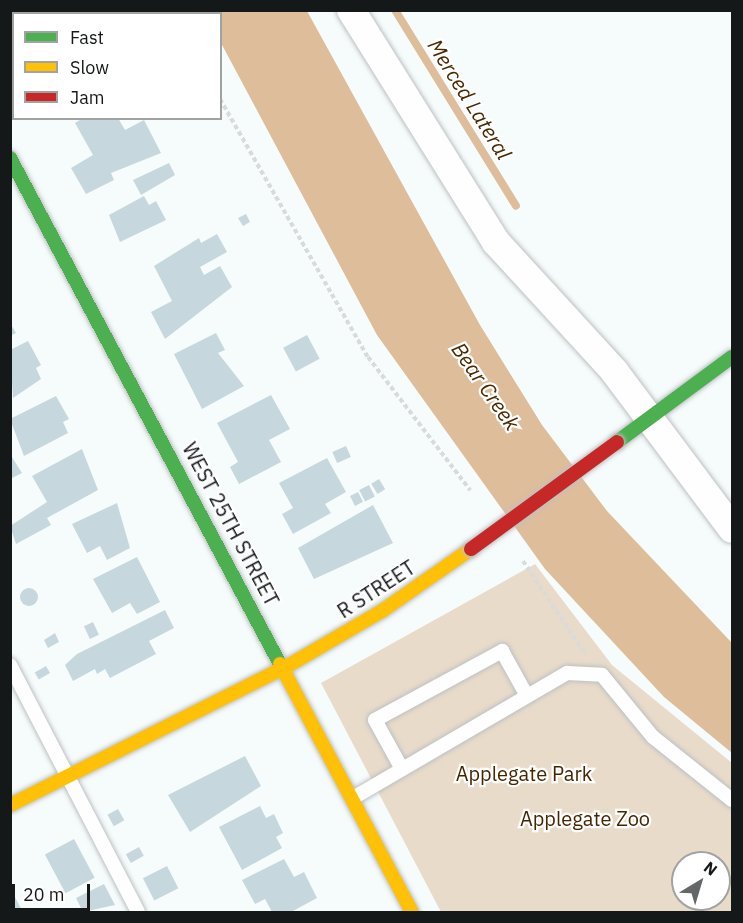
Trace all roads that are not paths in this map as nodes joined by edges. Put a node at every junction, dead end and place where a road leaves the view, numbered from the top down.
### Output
1 (351, 10) edge
2 (11, 160) edge
3 (732, 357) edge
4 (648, 419) junction
5 (732, 529) edge
6 (10, 665) edge
7 (286, 667) junction
8 (527, 696) junction
9 (402, 770) junction
10 (68, 776) junction
11 (353, 798) junction
12 (732, 800) edge
13 (10, 805) edge
14 (138, 912) edge
15 (412, 912) edge

1 - 4 street
2 - 7 street, WEST 25TH STREET
3 - 4 street, R STREET
4 - 5 street
4 - 7 street, R STREET, bridge
6 - 10 lane
7 - 10 street, R STREET
7 - 11 street, WEST 25TH STREET
8 - 9 lane
8 - 9 lane
8 - 12 lane
9 - 11 lane
10 - 13 street, R STREET
10 - 14 lane
11 - 15 street, WEST 25TH STREET

